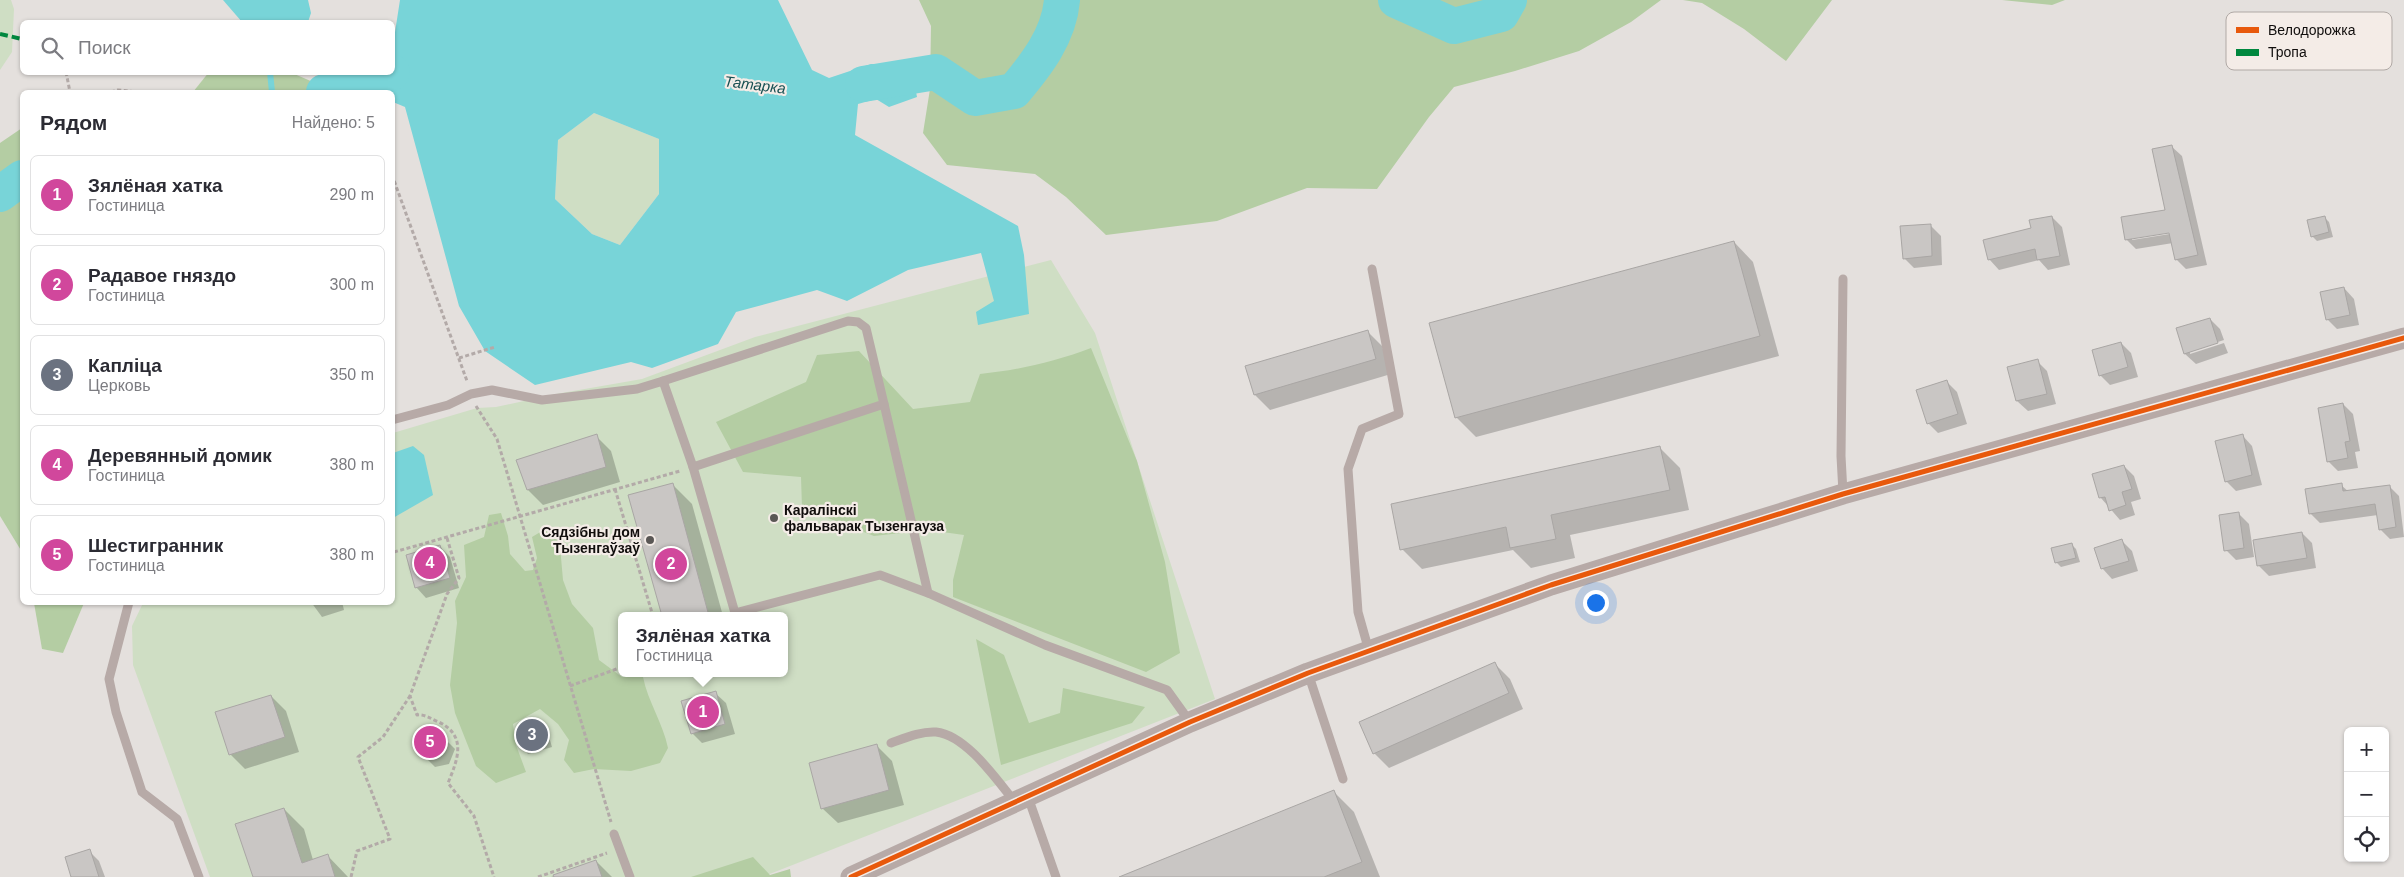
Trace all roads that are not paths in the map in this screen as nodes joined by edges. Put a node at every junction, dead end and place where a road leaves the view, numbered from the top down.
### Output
1 (1372, 269) dead end
2 (1843, 279) dead end
3 (2404, 338) edge
4 (663, 381) junction
5 (884, 404) junction
6 (395, 419) edge
7 (693, 467) junction
8 (1843, 494) junction
9 (928, 593) junction
10 (128, 605) edge
11 (735, 612) edge
12 (739, 612) edge
13 (1369, 651) junction
14 (1308, 673) junction
15 (1190, 722) junction
16 (891, 743) dead end
17 (1343, 779) dead end
18 (1021, 799) junction
19 (614, 834) road end
20 (199, 877) edge
21 (630, 877) edge
22 (851, 877) edge
23 (1056, 877) edge

1 - 13 lane
2 - 8 lane
3 - 8 street
4 - 5 lane
4 - 6 lane
4 - 7 lane
5 - 7 lane
5 - 9 lane
7 - 11 lane
8 - 13 street
9 - 12 lane
9 - 15 lane
10 - 20 lane
13 - 14 street
14 - 15 street
14 - 17 lane
15 - 18 street
16 - 18 lane
18 - 22 street
18 - 23 lane
19 - 21 lane

